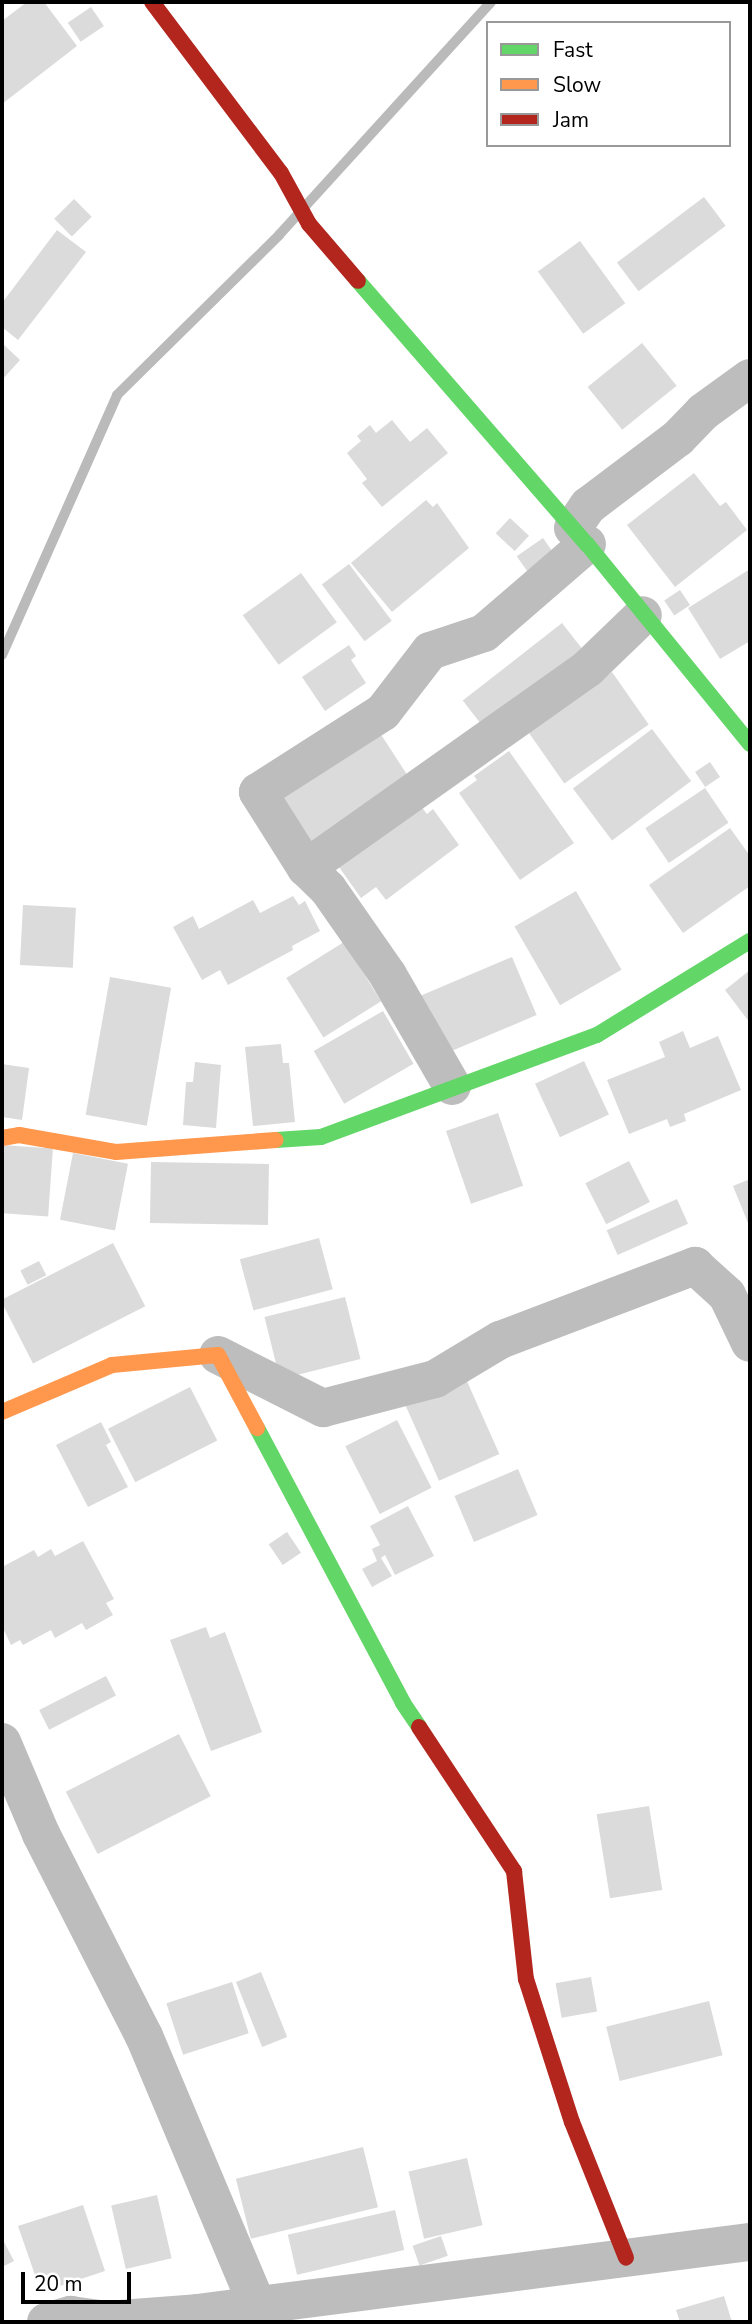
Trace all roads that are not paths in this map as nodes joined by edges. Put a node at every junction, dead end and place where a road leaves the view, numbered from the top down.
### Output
1 (152, 2) edge
2 (750, 378) edge
3 (580, 536) junction
4 (643, 615) junction
5 (750, 744) edge
6 (306, 868) junction
7 (750, 941) edge
8 (452, 1086) junction
9 (2, 1138) edge
10 (750, 1343) edge
11 (218, 1355) junction
12 (2, 1412) edge
13 (2, 1742) edge
14 (750, 2242) edge
15 (626, 2258) junction
16 (257, 2305) junction
17 (46, 2322) edge

1 - 3 street
2 - 3 street
3 - 4 street
3 - 6 street
4 - 5 street
4 - 6 street
6 - 8 street
7 - 8 street
8 - 9 street
10 - 11 street
11 - 12 street
11 - 15 street
13 - 16 street
14 - 15 street
15 - 16 street
16 - 17 street

